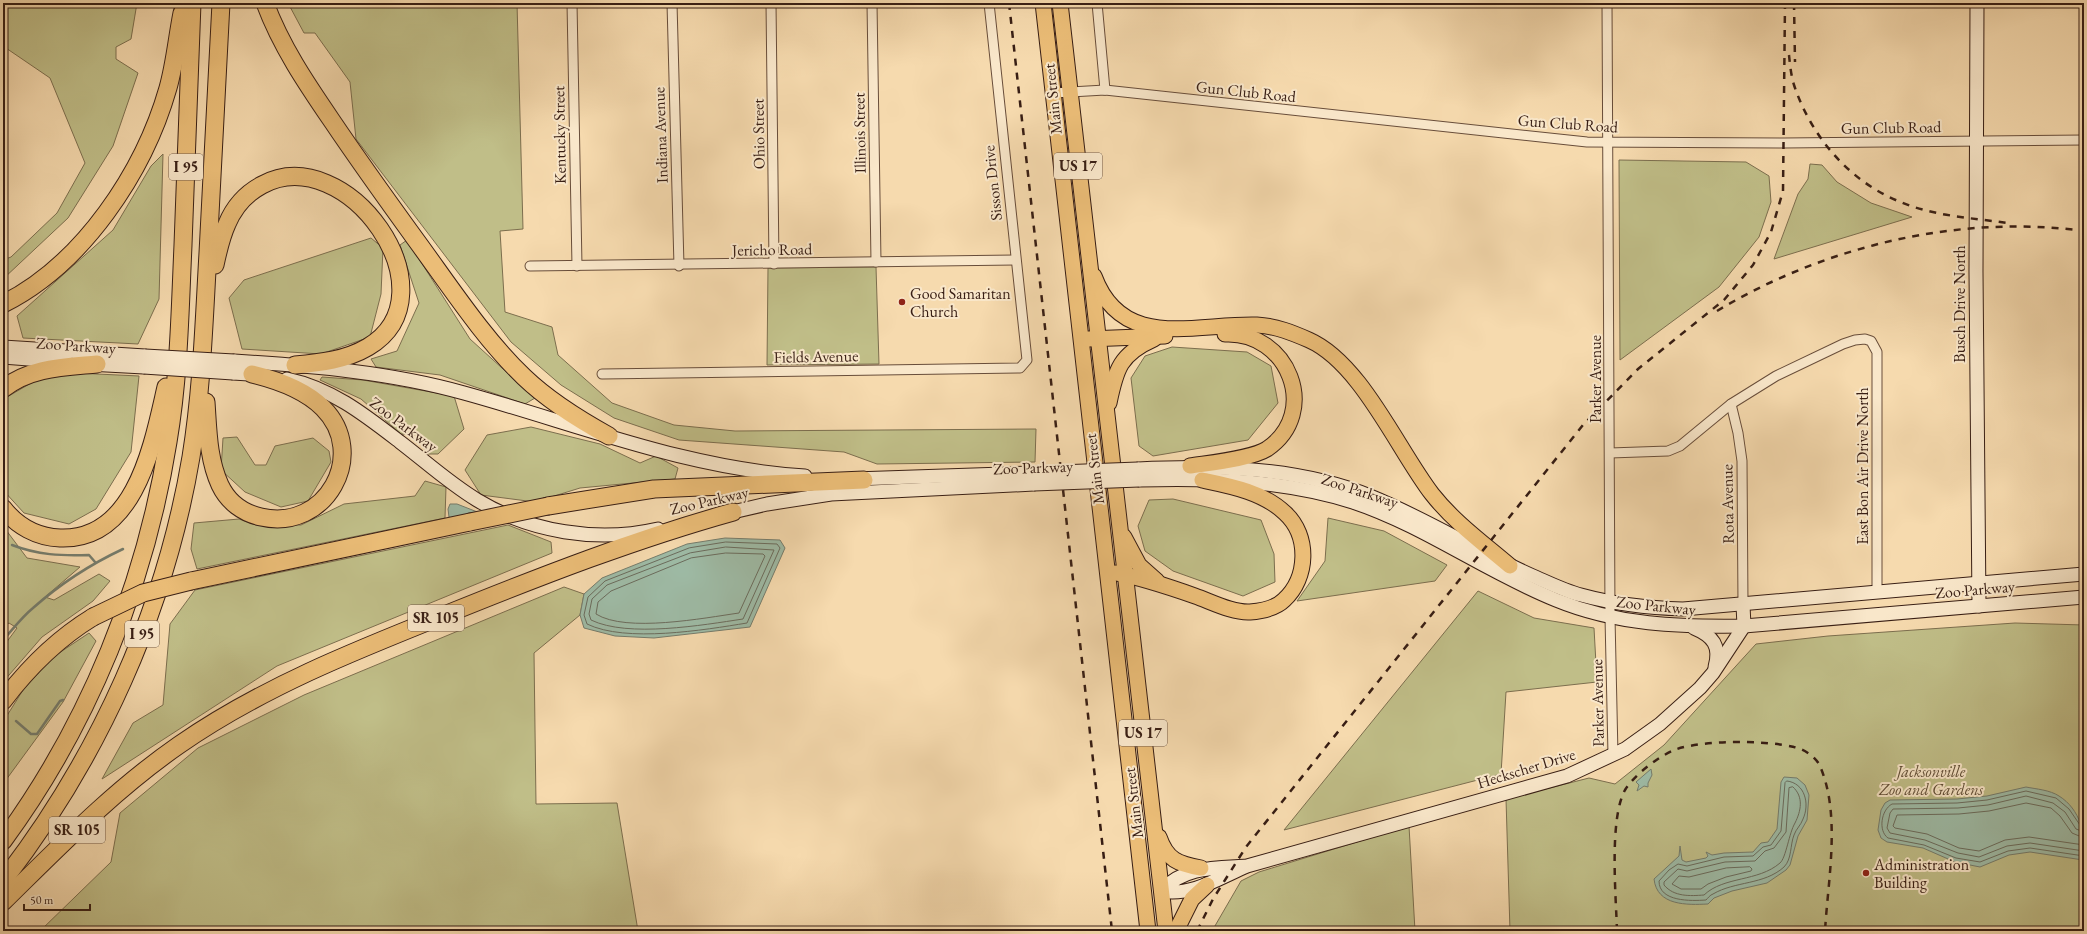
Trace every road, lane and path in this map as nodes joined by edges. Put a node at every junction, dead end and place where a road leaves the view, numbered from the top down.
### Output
1 (185, 3) edge
2 (192, 3) edge
3 (221, 3) edge
4 (265, 3) edge
5 (572, 3) edge
6 (672, 3) edge
7 (771, 3) edge
8 (872, 3) edge
9 (989, 3) edge
10 (1043, 3) edge
11 (1060, 3) edge
12 (1097, 3) edge
13 (1607, 3) edge
14 (1977, 3) edge
15 (1105, 90) junction
16 (1069, 92) junction
17 (1053, 93) junction
18 (2084, 140) edge
19 (1977, 141) junction
20 (1609, 143) junction
21 (1015, 260) junction
22 (1089, 260) junction
23 (876, 262) junction
24 (774, 264) junction
25 (530, 266) dead end
26 (577, 266) junction
27 (679, 266) junction
28 (3, 304) edge
29 (205, 314) junction
30 (179, 330) junction
31 (1162, 332) junction
32 (1097, 334) junction
33 (1080, 335) junction
34 (3, 347) edge
35 (3, 357) edge
36 (202, 357) junction
37 (1027, 360) joint
38 (145, 361) junction
39 (97, 364) junction
40 (295, 365) junction
41 (234, 367) junction
42 (252, 374) junction
43 (602, 374) dead end
44 (3, 388) edge
45 (1731, 404) junction
46 (1106, 415) junction
47 (609, 436) junction
48 (1610, 453) junction
49 (1190, 466) junction
50 (1138, 475) junction
51 (1033, 479) junction
52 (864, 480) junction
53 (1202, 480) junction
54 (3, 508) edge
55 (733, 512) junction
56 (1119, 529) junction
57 (1510, 566) junction
58 (1107, 571) junction
59 (2084, 574) edge
60 (1125, 575) junction
61 (1161, 584) junction
62 (1979, 584) junction
63 (1877, 593) junction
64 (2084, 597) edge
65 (1610, 602) junction
66 (1743, 605) junction
67 (1979, 606) junction
68 (1610, 618) junction
69 (1689, 626) junction
70 (1744, 626) junction
71 (1713, 673) junction
72 (3, 701) edge
73 (1613, 755) junction
74 (1152, 816) junction
75 (3, 841) edge
76 (1247, 866) junction
77 (1201, 868) junction
78 (1141, 870) junction
79 (3, 881) edge
80 (1207, 885) junction
81 (1161, 891) junction
82 (3, 902) edge
83 (1147, 926) edge
84 (1166, 931) edge
85 (1176, 931) edge

1 - 28 highway
2 - 30 highway, I 95
3 - 29 highway, I 95
4 - 47 highway
5 - 26 street, Kentucky Street
6 - 27 street, Indiana Avenue
7 - 24 street, Ohio Street
8 - 23 street, Illinois Street
9 - 21 street, Sisson Drive
10 - 17 main road, Main Street / US 17
11 - 16 main road, Main Street / US 17
12 - 15 street
13 - 20 street, Parker Avenue
14 - 19 main road, Busch Drive North
15 - 16 street, Gun Club Road
15 - 20 street, Gun Club Road
16 - 17 street, Gun Club Road
16 - 22 main road, Main Street / US 17
17 - 33 main road, Main Street / US 17
18 - 19 street, Gun Club Road
19 - 20 street, Gun Club Road
19 - 62 main road, Busch Drive North
20 - 48 street, Parker Avenue
21 - 23 street, Jericho Road
21 - 37 street, Sisson Drive
22 - 31 main road
22 - 32 main road, Main Street / US 17
23 - 24 street, Jericho Road
24 - 27 street, Jericho Road
25 - 26 street, Jericho Road
26 - 27 street, Jericho Road
29 - 36 highway, I 95
29 - 40 highway
30 - 54 highway
30 - 75 highway, I 95
31 - 32 main road
31 - 46 main road
31 - 49 main road
31 - 57 main road
32 - 33 main road
32 - 46 main road, Main Street / US 17
33 - 58 main road, Main Street / US 17
34 - 38 main road, Zoo Parkway
35 - 39 main road, Zoo Parkway
36 - 42 highway
36 - 79 highway, I 95
37 - 43 street, Fields Avenue
38 - 39 main road, Zoo Parkway
38 - 41 main road, Zoo Parkway, bridge
39 - 44 highway
40 - 41 main road, Zoo Parkway
40 - 47 main road, Zoo Parkway
41 - 42 main road, Zoo Parkway
42 - 55 main road, Zoo Parkway
45 - 48 street
45 - 63 street, East Bon Air Drive North
45 - 66 street, Rota Avenue
46 - 56 main road, Main Street / US 17
47 - 52 main road, Zoo Parkway
48 - 65 street, Parker Avenue
49 - 50 main road, Zoo Parkway / SR 105
49 - 57 main road, Zoo Parkway / SR 105
50 - 51 main road, Zoo Parkway / SR 105, bridge
50 - 53 main road, Zoo Parkway / SR 105
51 - 52 main road, Zoo Parkway / SR 105
51 - 55 main road, Zoo Parkway / SR 105
52 - 72 highway, SR 105, bridge
53 - 61 main road
53 - 68 main road, Zoo Parkway / SR 105
55 - 82 highway, SR 105
56 - 60 main road, Main Street / US 17
56 - 61 main road
57 - 65 main road, Zoo Parkway / SR 105
58 - 60 main road
58 - 78 main road, Main Street / US 17
59 - 62 main road, Zoo Parkway / SR 105
60 - 61 main road
60 - 74 main road, Main Street / US 17
62 - 63 main road, Zoo Parkway / SR 105
62 - 67 main road, Busch Drive North
63 - 66 main road, Zoo Parkway / SR 105
64 - 67 main road, Zoo Parkway / SR 105
65 - 66 main road, Zoo Parkway / SR 105
65 - 68 street, Parker Avenue
66 - 70 main road
67 - 70 main road, Zoo Parkway / SR 105
68 - 69 main road, Zoo Parkway / SR 105
68 - 73 street, Parker Avenue
69 - 70 main road, Zoo Parkway / SR 105
69 - 71 main road
70 - 71 main road, Heckscher Drive
71 - 73 main road, Heckscher Drive
73 - 76 main road, Heckscher Drive
74 - 77 main road
74 - 81 main road, Main Street / US 17
76 - 77 main road, Heckscher Drive
76 - 80 main road, Heckscher Drive
77 - 81 main road, Heckscher Drive
78 - 81 main road
78 - 83 main road, Main Street / US 17
80 - 81 main road, Heckscher Drive
80 - 85 main road
81 - 83 main road
81 - 84 main road, Main Street / US 17

